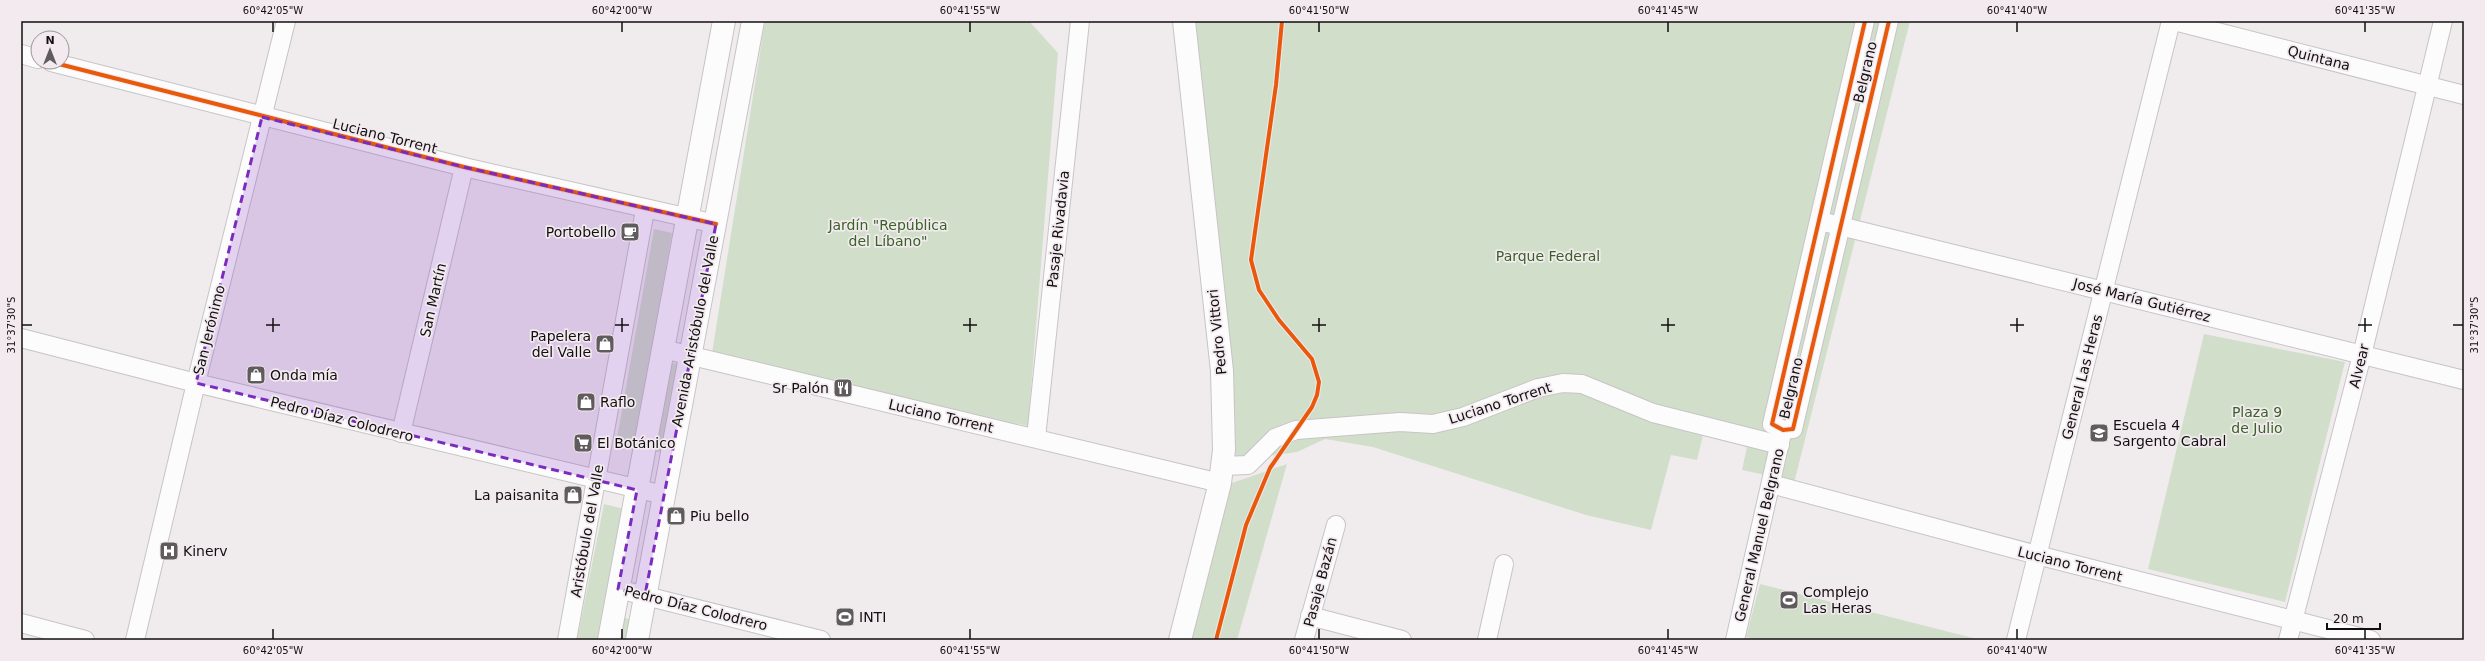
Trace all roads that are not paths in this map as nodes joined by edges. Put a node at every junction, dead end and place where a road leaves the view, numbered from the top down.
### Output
1 (286, 21) edge
2 (724, 21) edge
3 (753, 21) edge
4 (1080, 21) edge
5 (1184, 21) edge
6 (1865, 21) edge
7 (1889, 21) edge
8 (2172, 21) edge
9 (2443, 21) edge
10 (70, 67) edge
11 (2427, 86) junction
12 (2464, 95) edge
13 (262, 117) junction
14 (464, 167) junction
15 (645, 210) junction
16 (686, 218) junction
17 (1820, 221) junction
18 (716, 224) junction
19 (1840, 226) junction
20 (2103, 291) junction
21 (21, 338) edge
22 (663, 349) junction
23 (2362, 355) junction
24 (690, 357) junction
25 (2464, 380) edge
26 (196, 383) junction
27 (401, 433) junction
28 (1781, 437) junction
29 (1036, 438) junction
30 (1222, 475) junction
31 (596, 480) junction
32 (1771, 484) junction
33 (637, 490) junction
34 (664, 495) junction
35 (1336, 525) dead end
36 (2037, 555) junction
37 (1504, 564) dead end
38 (618, 589) junction
39 (645, 595) junction
40 (1310, 616) junction
41 (2293, 620) junction
42 (21, 623) edge
43 (85, 640) edge
44 (135, 640) edge
45 (567, 640) edge
46 (608, 640) edge
47 (637, 640) edge
48 (821, 640) edge
49 (1180, 640) edge
50 (1304, 640) edge
51 (1402, 640) edge
52 (1486, 640) edge
53 (1735, 640) edge
54 (2016, 640) edge
55 (2288, 640) edge
56 (2371, 640) edge

1 - 13 street, San Jerónimo
2 - 16 main road, Avenida Aristóbulo del Valle
3 - 18 main road, Avenida Aristóbulo del Valle
4 - 29 street, Pasaje Rivadavia
5 - 30 main road, Pedro Vittori
6 - 17 street, Belgrano
7 - 19 street, Belgrano
8 - 11 street, Quintana
8 - 20 street, General Las Heras
9 - 11 street, Alvear
10 - 13 street, Luciano Torrent
11 - 12 street, Quintana
11 - 23 street, Alvear
13 - 14 street, Luciano Torrent
13 - 26 street, San Jerónimo
14 - 15 street, Luciano Torrent
14 - 27 street, San Martín
15 - 16 street, Luciano Torrent
15 - 31 street, Aristóbulo del Valle
16 - 18 street, Luciano Torrent
16 - 22 main road, Avenida Aristóbulo del Valle
17 - 19 street, José María Gutiérrez
17 - 28 street, Belgrano
18 - 24 main road, Avenida Aristóbulo del Valle
19 - 20 street, José María Gutiérrez
19 - 28 street, Belgrano
20 - 23 street, José María Gutiérrez
20 - 36 street, General Las Heras
21 - 26 street, Pedro Díaz Colodrero
22 - 24 street, Luciano Torrent
22 - 33 main road, Avenida Aristóbulo del Valle
23 - 25 street, José María Gutiérrez
23 - 41 street, Alvear
24 - 29 street, Luciano Torrent
24 - 34 main road, Avenida Aristóbulo del Valle
26 - 27 street, Pedro Díaz Colodrero
26 - 44 street, San Jerónimo
27 - 31 street, Pedro Díaz Colodrero
28 - 30 street, Luciano Torrent
28 - 32 street, General Manuel Belgrano
29 - 30 street, Luciano Torrent
30 - 49 main road, Pedro Vittori
31 - 33 street, Pedro Díaz Colodrero
31 - 45 street, Aristóbulo del Valle
32 - 36 street, Luciano Torrent
32 - 53 street, General Manuel Belgrano
33 - 34 street, Pedro Díaz Colodrero
33 - 38 main road, Avenida Aristóbulo del Valle
34 - 39 main road, Avenida Aristóbulo del Valle
35 - 40 street, Pasaje Bazán
36 - 41 street, Luciano Torrent
36 - 54 street, General Las Heras
37 - 52 street
38 - 39 street, Pedro Díaz Colodrero
38 - 46 main road, Avenida Aristóbulo del Valle
39 - 47 main road, Avenida Aristóbulo del Valle
39 - 48 street, Pedro Díaz Colodrero
40 - 50 street, Pasaje Bazán
40 - 51 street
41 - 55 street, Alvear
41 - 56 street, Luciano Torrent
42 - 43 street

